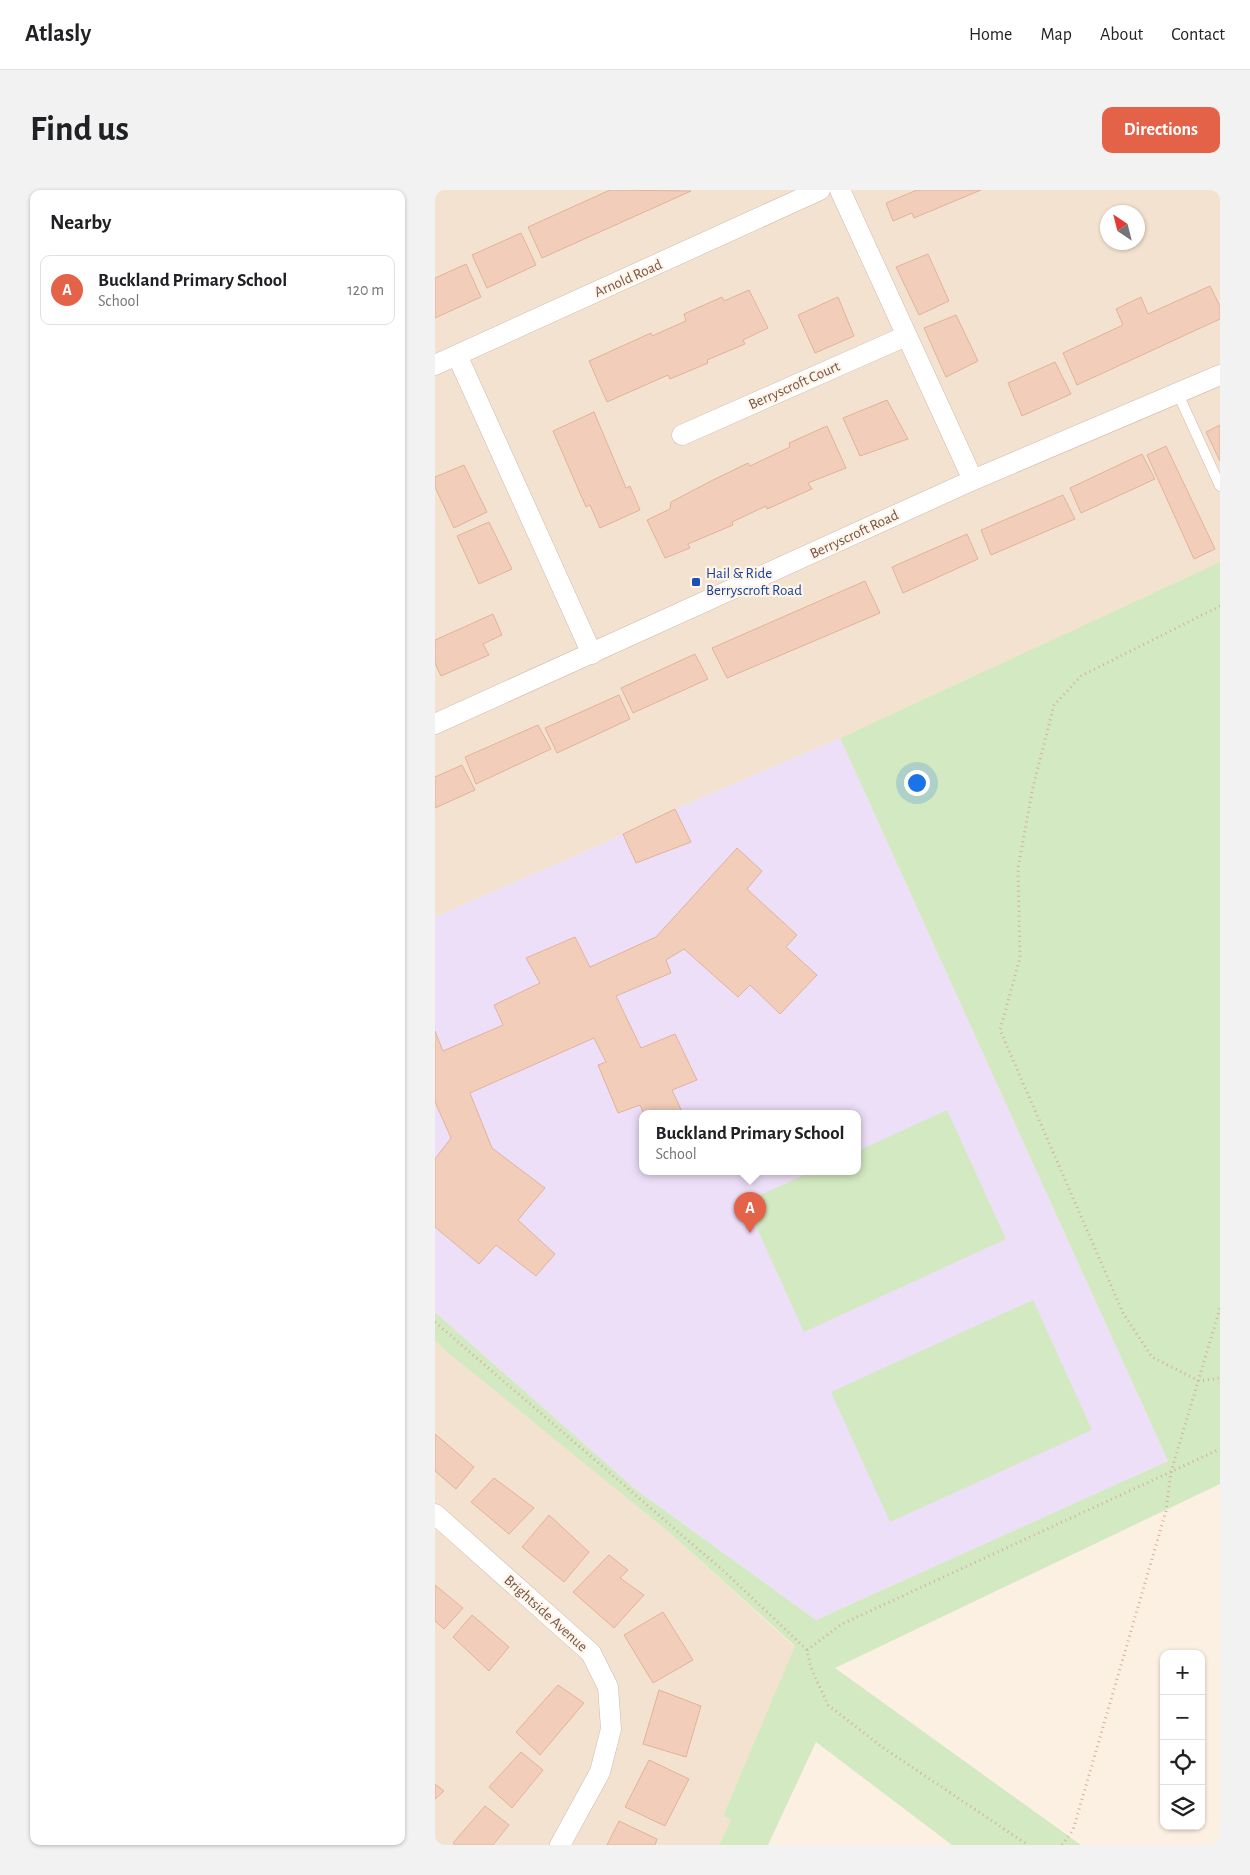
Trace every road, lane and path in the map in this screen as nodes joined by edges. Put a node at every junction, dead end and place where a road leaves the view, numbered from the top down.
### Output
1 (820, 190) edge
2 (840, 190) edge
3 (906, 336) junction
4 (457, 355) junction
5 (435, 365) edge
6 (1220, 375) edge
7 (1178, 394) junction
8 (682, 435) dead end
9 (973, 480) junction
10 (1220, 486) edge
11 (1220, 606) edge
12 (592, 654) junction
13 (435, 724) edge
14 (1220, 1308) edge
15 (435, 1322) edge
16 (1220, 1378) edge
17 (1199, 1381) junction
18 (1220, 1449) edge
19 (1171, 1472) junction
20 (435, 1514) edge
21 (807, 1650) junction
22 (560, 1845) edge
23 (1028, 1845) edge
24 (1062, 1845) edge

1 - 4 street, Arnold Road
2 - 3 street
3 - 8 street, Berryscroft Court
3 - 9 street
4 - 5 street, Arnold Road
4 - 12 street
6 - 7 street, Berryscroft Road
7 - 9 street, Berryscroft Road
7 - 10 lane
9 - 12 street, Berryscroft Road
11 - 17 path
12 - 13 street, Berryscroft Road
14 - 17 path
15 - 21 path
16 - 17 path
17 - 19 path
18 - 19 path
19 - 21 path
19 - 24 path
20 - 22 street, Brightside Avenue
21 - 23 path

